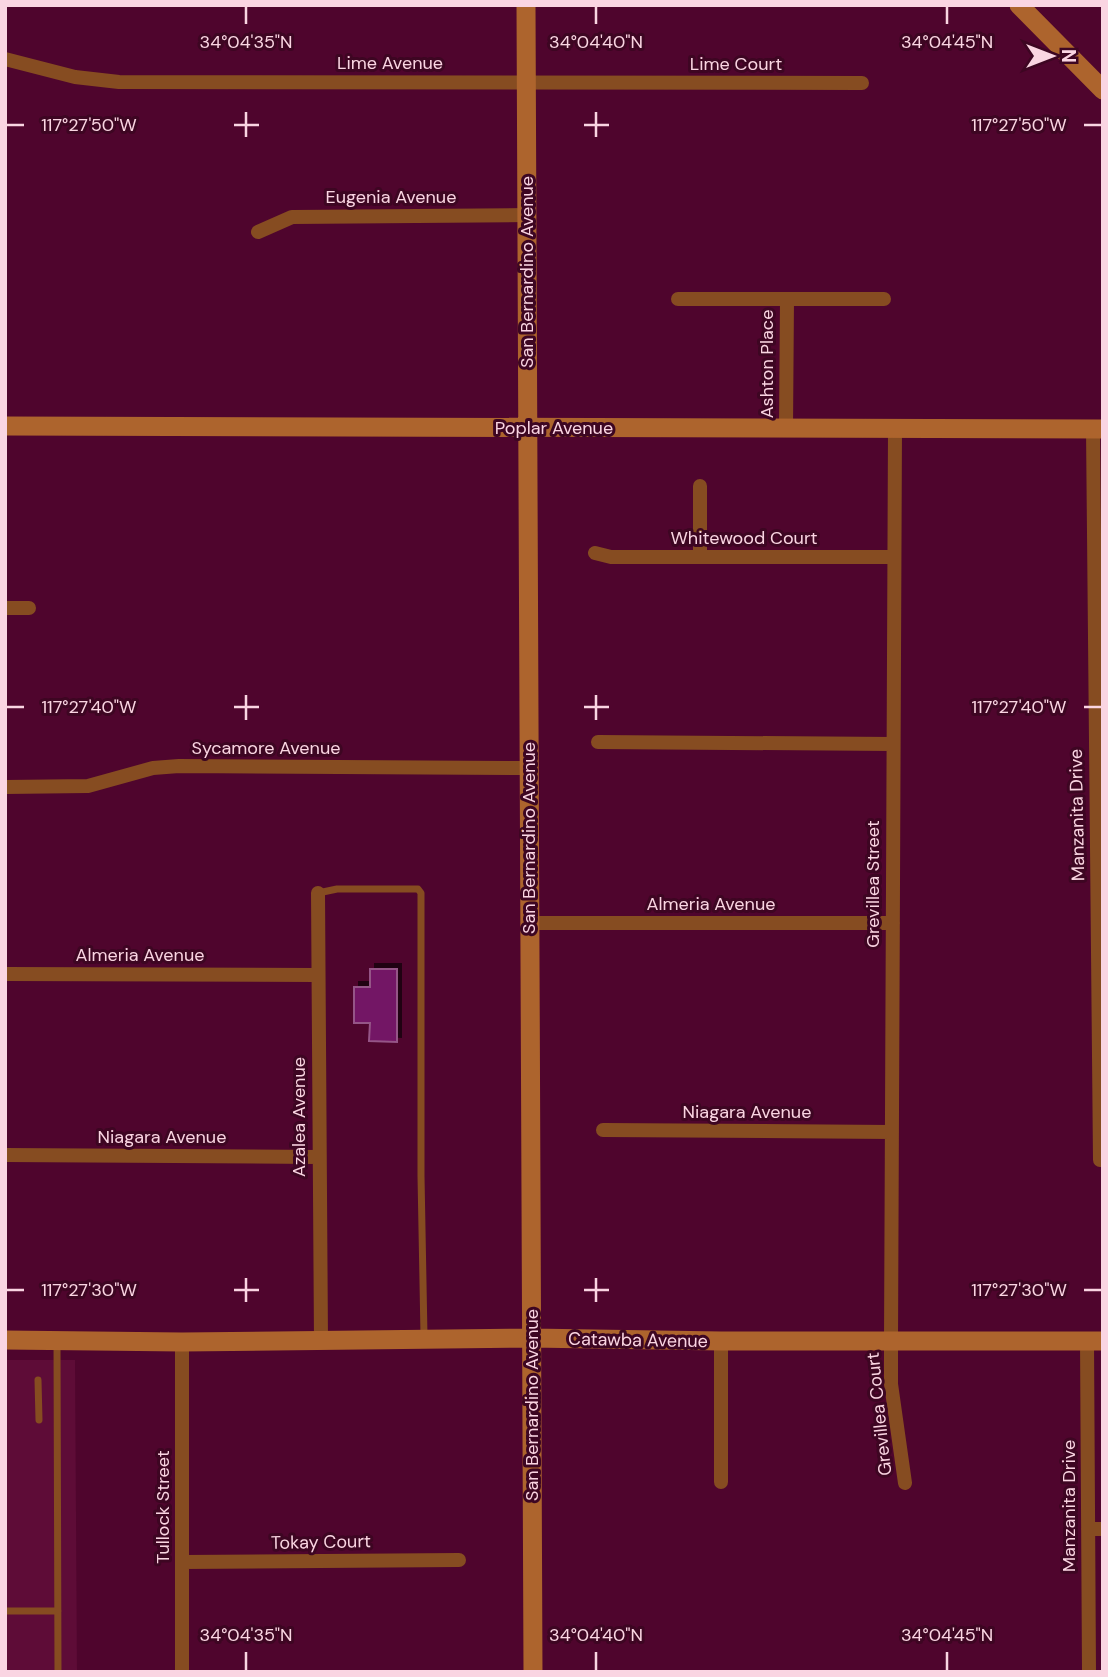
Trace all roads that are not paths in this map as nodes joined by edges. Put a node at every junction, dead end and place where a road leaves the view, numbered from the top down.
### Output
1 (526, 5) edge
2 (1018, 5) edge
3 (5, 59) edge
4 (526, 82) junction
5 (862, 83) dead end
6 (1103, 90) edge
7 (526, 215) junction
8 (258, 232) dead end
9 (678, 299) dead end
10 (884, 299) dead end
11 (787, 300) junction
12 (5, 426) edge
13 (528, 428) junction
14 (786, 428) junction
15 (895, 428) junction
16 (1098, 429) edge
17 (700, 486) dead end
18 (595, 553) dead end
19 (700, 556) junction
20 (894, 557) junction
21 (5, 608) edge
22 (29, 608) dead end
23 (1099, 611) edge
24 (598, 742) dead end
25 (893, 744) junction
26 (530, 768) junction
27 (5, 788) edge
28 (1099, 793) edge
29 (318, 892) joint
30 (529, 923) junction
31 (892, 923) junction
32 (5, 974) edge
33 (317, 975) junction
34 (1100, 976) edge
35 (603, 1130) dead end
36 (891, 1132) junction
37 (5, 1155) edge
38 (319, 1157) junction
39 (1101, 1160) edge
40 (531, 1338) junction
41 (5, 1340) edge
42 (425, 1340) junction
43 (57, 1341) junction
44 (321, 1341) junction
45 (721, 1341) junction
46 (891, 1341) junction
47 (1095, 1341) edge
48 (181, 1342) junction
49 (38, 1380) dead end
50 (39, 1420) dead end
51 (721, 1482) dead end
52 (905, 1483) dead end
53 (1095, 1529) edge
54 (459, 1560) dead end
55 (183, 1562) junction
56 (5, 1611) edge
57 (58, 1611) junction
58 (58, 1672) edge
59 (183, 1672) edge
60 (533, 1672) edge
61 (1089, 1672) edge

1 - 4 street, San Bernardino Avenue
2 - 6 street
3 - 4 street, Lime Avenue
4 - 5 street, Lime Court
4 - 7 street, San Bernardino Avenue
7 - 8 street, Eugenia Avenue
7 - 13 street, San Bernardino Avenue
9 - 11 street, Ashton Place
10 - 11 street, Ashton Place
11 - 14 street, Ashton Place
12 - 13 street, Poplar Avenue
13 - 14 street, Poplar Avenue
13 - 26 street, San Bernardino Avenue
14 - 15 street, Poplar Avenue
15 - 16 street, Poplar Avenue
15 - 20 street, Grevillea Street
16 - 23 street, Manzanita Drive
17 - 19 street
18 - 19 street, Whitewood Court
19 - 20 street, Whitewood Court
20 - 25 street, Grevillea Street
21 - 22 street
23 - 28 street, Manzanita Drive
24 - 25 street
25 - 31 street, Grevillea Street
26 - 27 street, Sycamore Avenue
26 - 30 street, San Bernardino Avenue
28 - 34 street, Manzanita Drive
29 - 33 street, Azalea Avenue
29 - 42 lane
30 - 31 street, Almeria Avenue
30 - 40 street, San Bernardino Avenue
31 - 36 street, Grevillea Street
32 - 33 street, Almeria Avenue
33 - 38 street, Azalea Avenue
34 - 39 street, Manzanita Drive
35 - 36 street, Niagara Avenue
36 - 46 street, Grevillea Street
37 - 38 street, Niagara Avenue
38 - 44 street, Azalea Avenue
40 - 42 street, Catawba Avenue
40 - 45 street, Catawba Avenue
40 - 60 street, San Bernardino Avenue
41 - 43 street, Catawba Avenue
42 - 44 street, Catawba Avenue
43 - 48 street, Catawba Avenue
43 - 57 lane
44 - 48 street, Catawba Avenue
45 - 46 street, Catawba Avenue
45 - 51 street
46 - 47 street, Catawba Avenue
46 - 52 street, Grevillea Court
47 - 53 street, Manzanita Drive
48 - 55 street, Tullock Street
49 - 50 lane
53 - 61 street, Manzanita Drive
54 - 55 street, Tokay Court
55 - 59 street, Tullock Street
56 - 57 lane
57 - 58 lane

